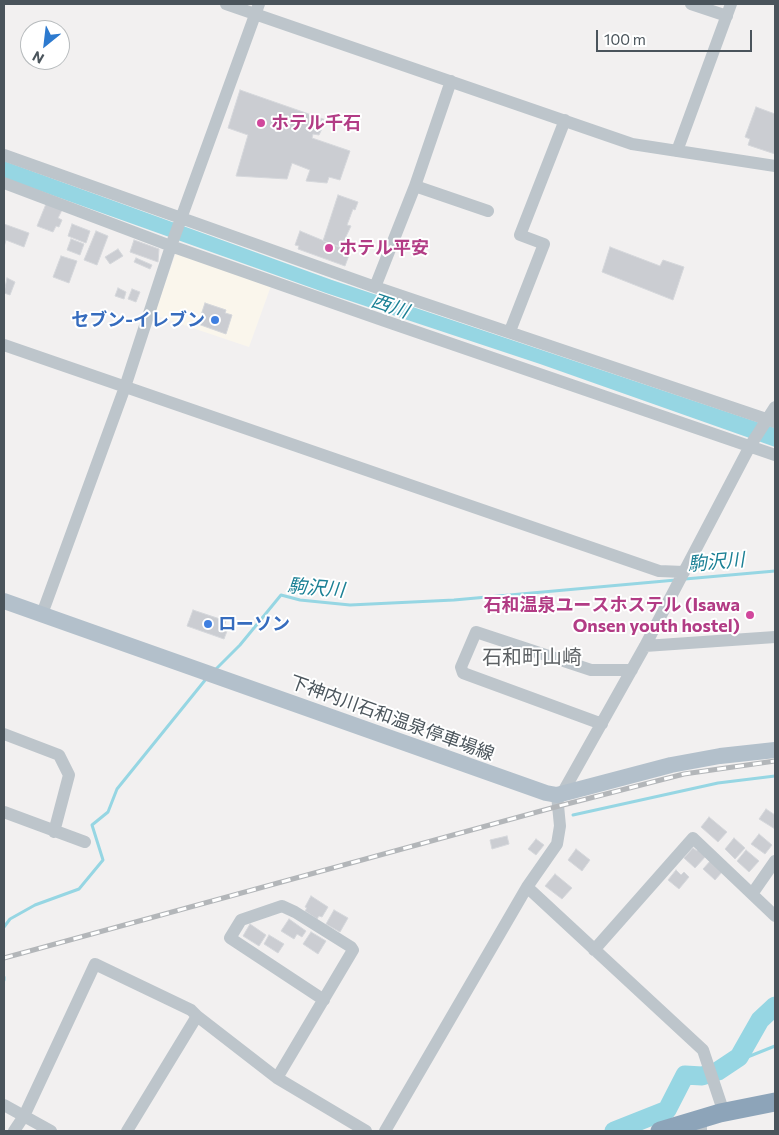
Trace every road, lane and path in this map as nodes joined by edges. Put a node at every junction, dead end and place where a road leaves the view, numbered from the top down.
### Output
1 (226, 4) edge
2 (691, 4) edge
3 (257, 9) edge
4 (729, 10) edge
5 (451, 81) junction
6 (565, 120) junction
7 (677, 151) junction
8 (4, 155) edge
9 (775, 166) edge
10 (4, 183) edge
11 (416, 186) junction
12 (488, 211) dead end
13 (182, 220) junction
14 (172, 243) junction
15 (375, 287) junction
16 (510, 331) junction
17 (4, 345) edge
18 (125, 387) junction
19 (775, 407) edge
20 (769, 422) edge
21 (752, 443) junction
22 (775, 455) edge
23 (684, 572) junction
24 (4, 601) edge
25 (42, 614) junction
26 (775, 637) edge
27 (645, 646) junction
28 (632, 670) junction
29 (602, 724) junction
30 (4, 734) edge
31 (775, 750) edge
32 (560, 794) junction
33 (4, 812) edge
34 (54, 832) junction
35 (85, 842) dead end
36 (775, 861) edge
37 (527, 887) junction
38 (752, 894) junction
39 (775, 916) edge
40 (594, 950) junction
41 (324, 1000) junction
42 (197, 1016) junction
43 (277, 1078) junction
44 (775, 1102) edge
45 (4, 1105) edge
46 (724, 1113) junction
47 (24, 1116) junction
48 (701, 1125) edge
49 (14, 1131) edge
50 (51, 1131) edge
51 (127, 1131) edge
52 (366, 1131) edge
53 (385, 1131) edge
54 (660, 1131) edge

1 - 3 street
2 - 4 street
3 - 5 street
3 - 13 street
4 - 7 street
5 - 6 street
5 - 11 street
6 - 7 street
6 - 16 street
7 - 9 street
8 - 13 street
10 - 14 street
11 - 12 street
11 - 15 street
13 - 14 street
13 - 15 street
14 - 18 street
14 - 21 street
15 - 16 street
16 - 20 street
17 - 18 street
18 - 23 street
18 - 25 street
19 - 20 street
20 - 21 street
21 - 22 street
21 - 23 street
23 - 27 street
24 - 25 main road, 下神内川石和温泉停車場線
25 - 32 main road, 下神内川石和温泉停車場線
26 - 27 street
27 - 28 street
28 - 29 street
28 - 29 street
29 - 32 street
30 - 34 street
31 - 32 main road
32 - 37 street
33 - 34 street
34 - 35 street
36 - 38 street
37 - 40 street
37 - 53 street
38 - 39 street
38 - 40 street
40 - 46 street
41 - 41 street
41 - 43 street
42 - 43 street
42 - 47 street
42 - 51 street
43 - 52 street
44 - 46 highway
45 - 47 street
46 - 48 highway
47 - 49 street
47 - 50 street
48 - 54 highway

